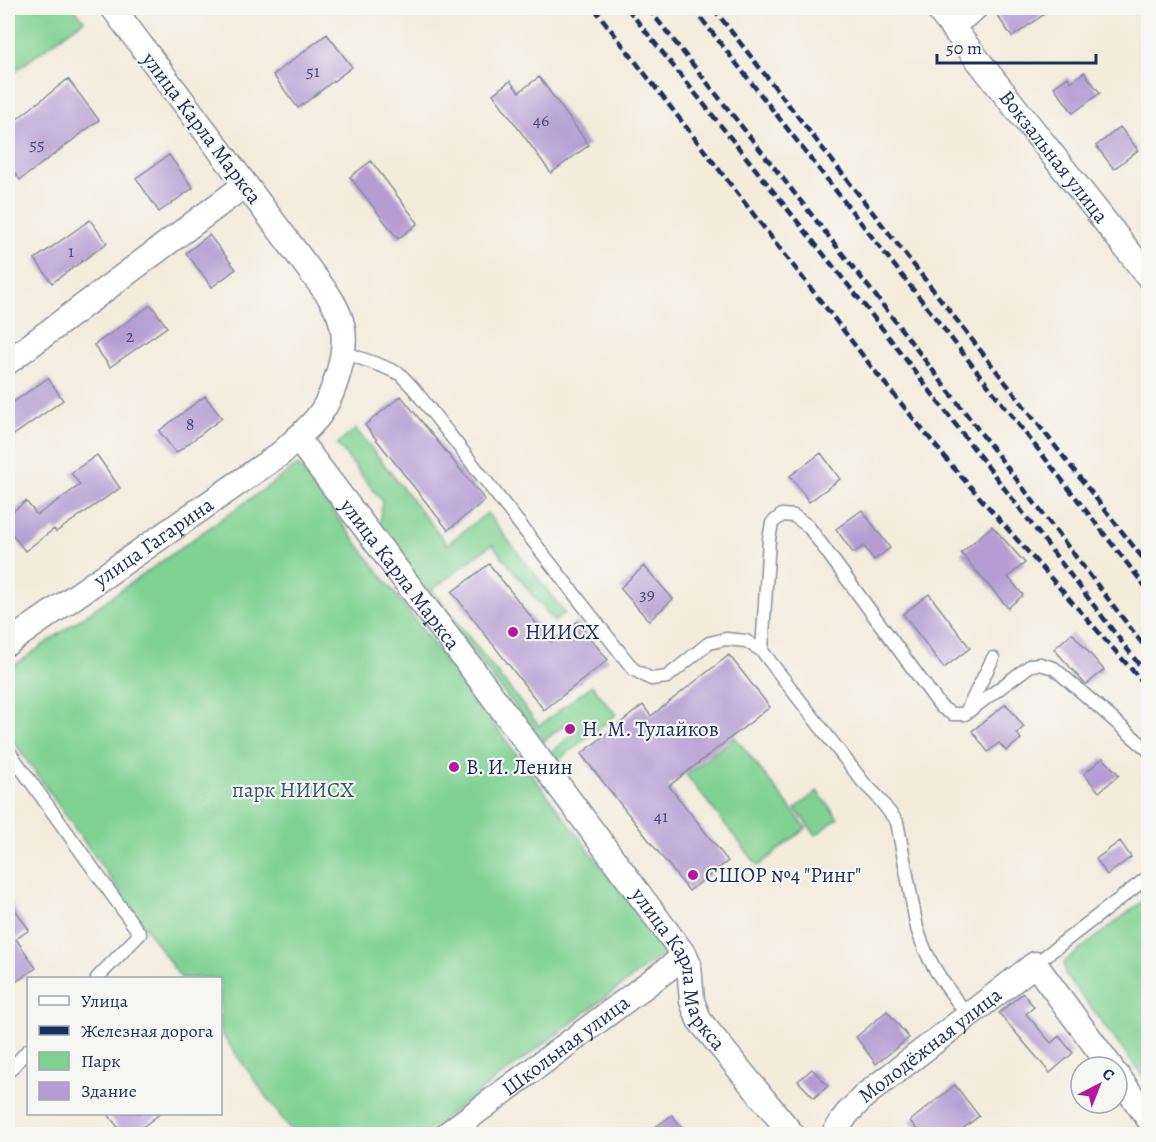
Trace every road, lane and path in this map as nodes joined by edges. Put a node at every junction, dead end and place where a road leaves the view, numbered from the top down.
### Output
1 (113, 8) edge
2 (975, 8) edge
3 (945, 17) edge
4 (244, 185) junction
5 (1149, 276) edge
6 (343, 352) junction
7 (8, 362) edge
8 (297, 438) junction
9 (8, 643) edge
10 (762, 651) junction
11 (993, 658) dead end
12 (965, 714) junction
13 (8, 750) edge
14 (1149, 750) edge
15 (1149, 877) edge
16 (685, 956) junction
17 (1035, 964) junction
18 (98, 977) edge
19 (968, 1016) junction
20 (27, 1051) edge
21 (1102, 1055) edge
22 (8, 1072) edge
23 (1129, 1091) edge
24 (1149, 1118) edge
25 (447, 1134) edge
26 (792, 1134) edge
27 (834, 1134) edge

1 - 4 street, улица Карла Маркса
2 - 3 street
3 - 5 street, Вокзальная улица
4 - 6 street, улица Карла Маркса
4 - 7 street
6 - 8 street, улица Карла Маркса
6 - 10 lane
8 - 9 street, улица Гагарина
8 - 16 street, улица Карла Маркса
10 - 12 lane
10 - 19 lane
11 - 12 lane
12 - 14 lane
13 - 18 lane
15 - 17 lane
16 - 25 street, Школьная улица
16 - 26 street, улица Карла Маркса
17 - 19 street, Молодёжная улица
17 - 21 street
19 - 27 street, Молодёжная улица
20 - 22 lane
23 - 24 street

